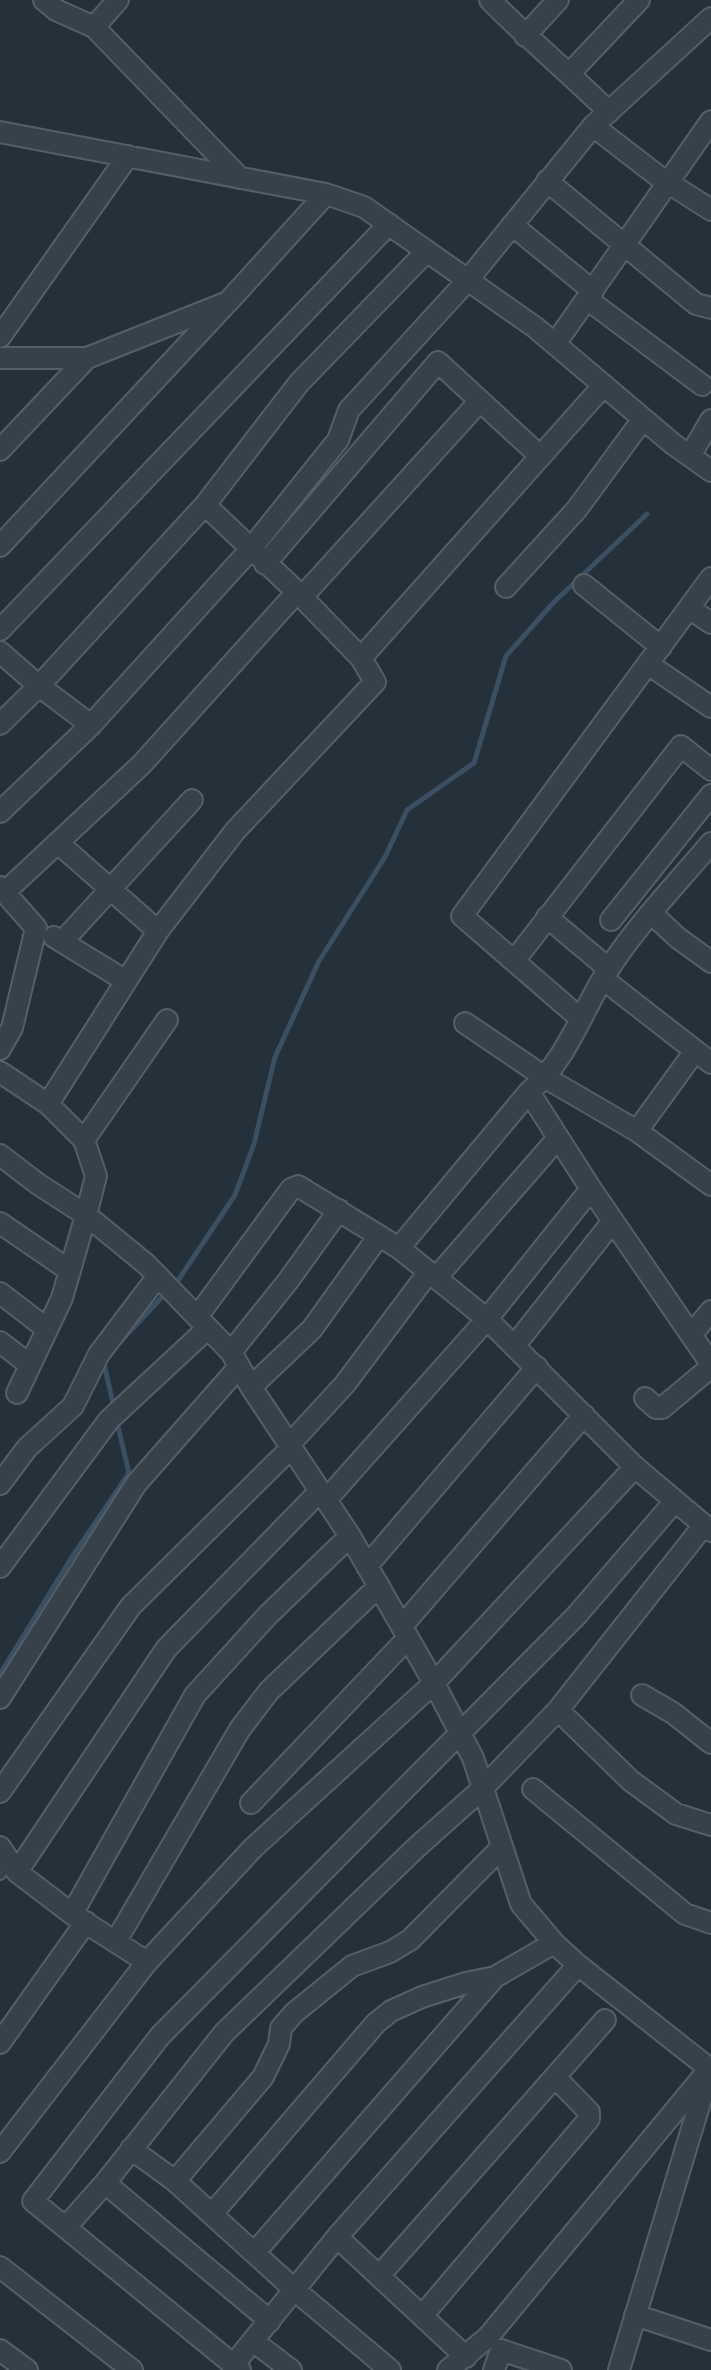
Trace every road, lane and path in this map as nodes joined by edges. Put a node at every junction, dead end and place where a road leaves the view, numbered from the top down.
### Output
1 (44, 0) edge
2 (118, 0) edge
3 (490, 0) edge
4 (558, 0) edge
5 (639, 0) edge
6 (711, 18) edge
7 (94, 27) junction
8 (525, 36) junction
9 (570, 73) junction
10 (601, 119) junction
11 (711, 121) edge
12 (0, 132) edge
13 (128, 156) junction
14 (240, 178) junction
15 (547, 181) junction
16 (669, 183) junction
17 (326, 194) junction
18 (711, 210) edge
19 (389, 224) junction
20 (512, 225) junction
21 (626, 245) junction
22 (427, 251) junction
23 (467, 281) junction
24 (590, 295) junction
25 (228, 302) junction
26 (711, 308) edge
27 (0, 337) edge
28 (555, 344) junction
29 (0, 358) edge
30 (87, 358) junction
31 (604, 385) junction
32 (702, 385) dead end
33 (479, 402) junction
34 (643, 419) junction
35 (711, 420) edge
36 (0, 450) edge
37 (540, 456) junction
38 (690, 456) junction
39 (711, 471) edge
40 (205, 505) junction
41 (0, 546) edge
42 (250, 550) junction
43 (265, 564) junction
44 (711, 578) edge
45 (584, 585) dead end
46 (506, 587) dead end
47 (300, 595) junction
48 (689, 608) junction
49 (711, 623) edge
50 (0, 630) edge
51 (661, 647) junction
52 (0, 652) edge
53 (361, 658) junction
54 (648, 664) junction
55 (39, 686) junction
56 (711, 707) edge
57 (0, 724) edge
58 (91, 725) junction
59 (711, 770) edge
60 (711, 795) edge
61 (192, 800) dead end
62 (0, 812) edge
63 (58, 843) junction
64 (711, 843) edge
65 (2, 890) edge
66 (111, 890) junction
67 (651, 913) junction
68 (547, 917) junction
69 (611, 920) dead end
70 (36, 928) junction
71 (158, 931) junction
72 (62, 942) junction
73 (514, 961) junction
74 (711, 962) edge
75 (606, 974) junction
76 (126, 981) junction
77 (581, 1019) junction
78 (167, 1020) dead end
79 (6, 1023) edge
80 (465, 1023) dead end
81 (0, 1049) edge
82 (703, 1057) edge
83 (0, 1072) edge
84 (546, 1078) junction
85 (529, 1092) junction
86 (48, 1104) junction
87 (637, 1131) junction
88 (558, 1138) junction
89 (84, 1140) junction
90 (0, 1155) edge
91 (711, 1185) edge
92 (591, 1189) junction
93 (339, 1210) junction
94 (86, 1215) junction
95 (613, 1221) junction
96 (0, 1223) edge
97 (378, 1237) junction
98 (399, 1248) junction
99 (70, 1271) junction
100 (432, 1275) junction
101 (158, 1276) junction
102 (0, 1293) edge
103 (711, 1311) edge
104 (487, 1319) junction
105 (202, 1322) junction
106 (47, 1329) junction
107 (691, 1335) junction
108 (0, 1342) edge
109 (515, 1345) junction
110 (235, 1359) junction
111 (30, 1365) junction
112 (711, 1366) edge
113 (537, 1367) junction
114 (251, 1387) junction
115 (17, 1393) dead end
116 (645, 1398) dead end
117 (584, 1415) junction
118 (290, 1447) junction
119 (635, 1467) junction
120 (0, 1484) edge
121 (323, 1495) junction
122 (675, 1501) junction
123 (708, 1528) edge
124 (350, 1536) junction
125 (367, 1566) junction
126 (0, 1567) edge
127 (379, 1586) junction
128 (405, 1632) junction
129 (434, 1683) junction
130 (642, 1695) dead end
131 (0, 1698) edge
132 (558, 1710) junction
133 (461, 1735) junction
134 (711, 1743) edge
135 (482, 1789) junction
136 (533, 1789) dead end
137 (0, 1792) edge
138 (251, 1803) dead end
139 (711, 1825) edge
140 (502, 1847) junction
141 (7, 1864) edge
142 (79, 1918) junction
143 (711, 1923) edge
144 (116, 1941) junction
145 (554, 1943) junction
146 (147, 1962) junction
147 (578, 1965) junction
148 (495, 1977) junction
149 (605, 2020) dead end
150 (0, 2043) edge
151 (710, 2068) edge
152 (555, 2077) junction
153 (693, 2122) junction
154 (711, 2135) edge
155 (131, 2149) junction
156 (0, 2152) edge
157 (175, 2181) junction
158 (105, 2183) junction
159 (212, 2214) junction
160 (66, 2227) junction
161 (337, 2237) junction
162 (255, 2252) junction
163 (0, 2267) edge
164 (379, 2276) junction
165 (296, 2291) junction
166 (635, 2315) junction
167 (422, 2316) junction
168 (270, 2321) junction
169 (711, 2340) edge
170 (253, 2341) junction
171 (0, 2350) edge
172 (466, 2357) junction
173 (237, 2367) edge
174 (27, 2370) edge
175 (132, 2370) edge
176 (291, 2370) edge
177 (390, 2370) edge
178 (448, 2370) edge
179 (494, 2370) edge
180 (561, 2370) edge
181 (619, 2370) edge

1 - 7 street
2 - 7 street
3 - 8 street
4 - 8 street
5 - 9 street
6 - 10 street
7 - 14 street
8 - 9 street
9 - 10 street
10 - 15 street
10 - 16 street
11 - 16 street
12 - 13 street
13 - 14 street
13 - 27 street
14 - 17 street
15 - 20 street
15 - 21 street
16 - 18 street
16 - 21 street
17 - 19 street
17 - 25 street
19 - 22 street
19 - 50 street
20 - 23 street
20 - 24 street
21 - 24 street
21 - 26 street
22 - 23 street
22 - 40 street
23 - 28 street
23 - 42 street
24 - 28 street
24 - 32 street
25 - 30 street
25 - 41 street
28 - 31 street
29 - 30 street
30 - 36 street
31 - 34 street
31 - 37 street
33 - 37 street
33 - 43 street
33 - 47 street
34 - 38 street
34 - 46 street
35 - 38 street
37 - 53 street
38 - 39 street
40 - 42 street
40 - 55 street
42 - 43 street
42 - 58 street
43 - 47 street
44 - 48 street
45 - 51 street
47 - 53 street
47 - 63 street
48 - 49 street
48 - 51 street
51 - 54 street
52 - 55 street
53 - 71 street
54 - 56 street
54 - 73 street
55 - 57 street
55 - 58 street
58 - 62 street
59 - 68 street
60 - 69 street
61 - 66 street
63 - 65 street
63 - 66 street
64 - 67 street
65 - 70 street
66 - 71 street
66 - 72 street
67 - 74 street
67 - 75 street
68 - 73 street
68 - 75 street
70 - 72 street
70 - 79 street
71 - 76 street
72 - 76 street
73 - 77 street
75 - 77 street
75 - 82 street
76 - 86 street
77 - 84 street
78 - 89 street
79 - 81 street
80 - 84 street
82 - 87 street
83 - 86 street
84 - 85 street
84 - 87 street
85 - 88 street
85 - 98 street
86 - 89 street
87 - 91 street
88 - 92 street
88 - 100 street
89 - 94 street
90 - 94 street
92 - 95 street
92 - 104 street
93 - 97 street
93 - 105 street
93 - 110 street
94 - 99 street
94 - 101 street
95 - 107 street
95 - 109 street
96 - 99 street
97 - 98 street
97 - 114 street
98 - 100 street
99 - 106 street
100 - 104 street
100 - 118 street
101 - 105 street
101 - 120 street
102 - 106 street
103 - 107 street
104 - 109 street
104 - 121 street
105 - 110 street
105 - 126 street
106 - 111 street
107 - 112 street
108 - 111 street
109 - 113 street
110 - 114 street
110 - 131 street
111 - 115 street
112 - 116 street
113 - 117 street
113 - 125 street
114 - 118 street
117 - 119 street
117 - 128 street
118 - 121 street
118 - 137 street
119 - 122 street
119 - 129 street
121 - 124 street
121 - 141 street
122 - 123 street
122 - 133 street
123 - 132 street
124 - 125 street
124 - 142 street
125 - 127 street
127 - 128 street
127 - 144 street
128 - 129 street
128 - 138 street
129 - 133 street
129 - 146 street
130 - 134 street
132 - 135 street
132 - 139 street
133 - 135 street
133 - 160 street
135 - 140 street
135 - 155 street
136 - 143 street
140 - 145 street
140 - 157 street
141 - 142 street
142 - 144 street
142 - 150 street
144 - 146 street
145 - 147 street
145 - 148 street
146 - 156 street
147 - 151 street
147 - 161 street
148 - 159 street
148 - 162 street
149 - 152 street
151 - 153 street
151 - 172 street
152 - 164 street
152 - 167 street
153 - 154 street
153 - 166 street
155 - 157 street
155 - 158 street
157 - 159 street
158 - 160 street
158 - 168 street
159 - 162 street
160 - 173 street
161 - 164 street
161 - 165 street
162 - 165 street
163 - 175 street
164 - 167 street
165 - 168 street
165 - 177 street
166 - 169 street
166 - 181 street
167 - 172 street
168 - 170 street
170 - 173 street
170 - 176 street
171 - 174 street
172 - 178 street
179 - 180 street

